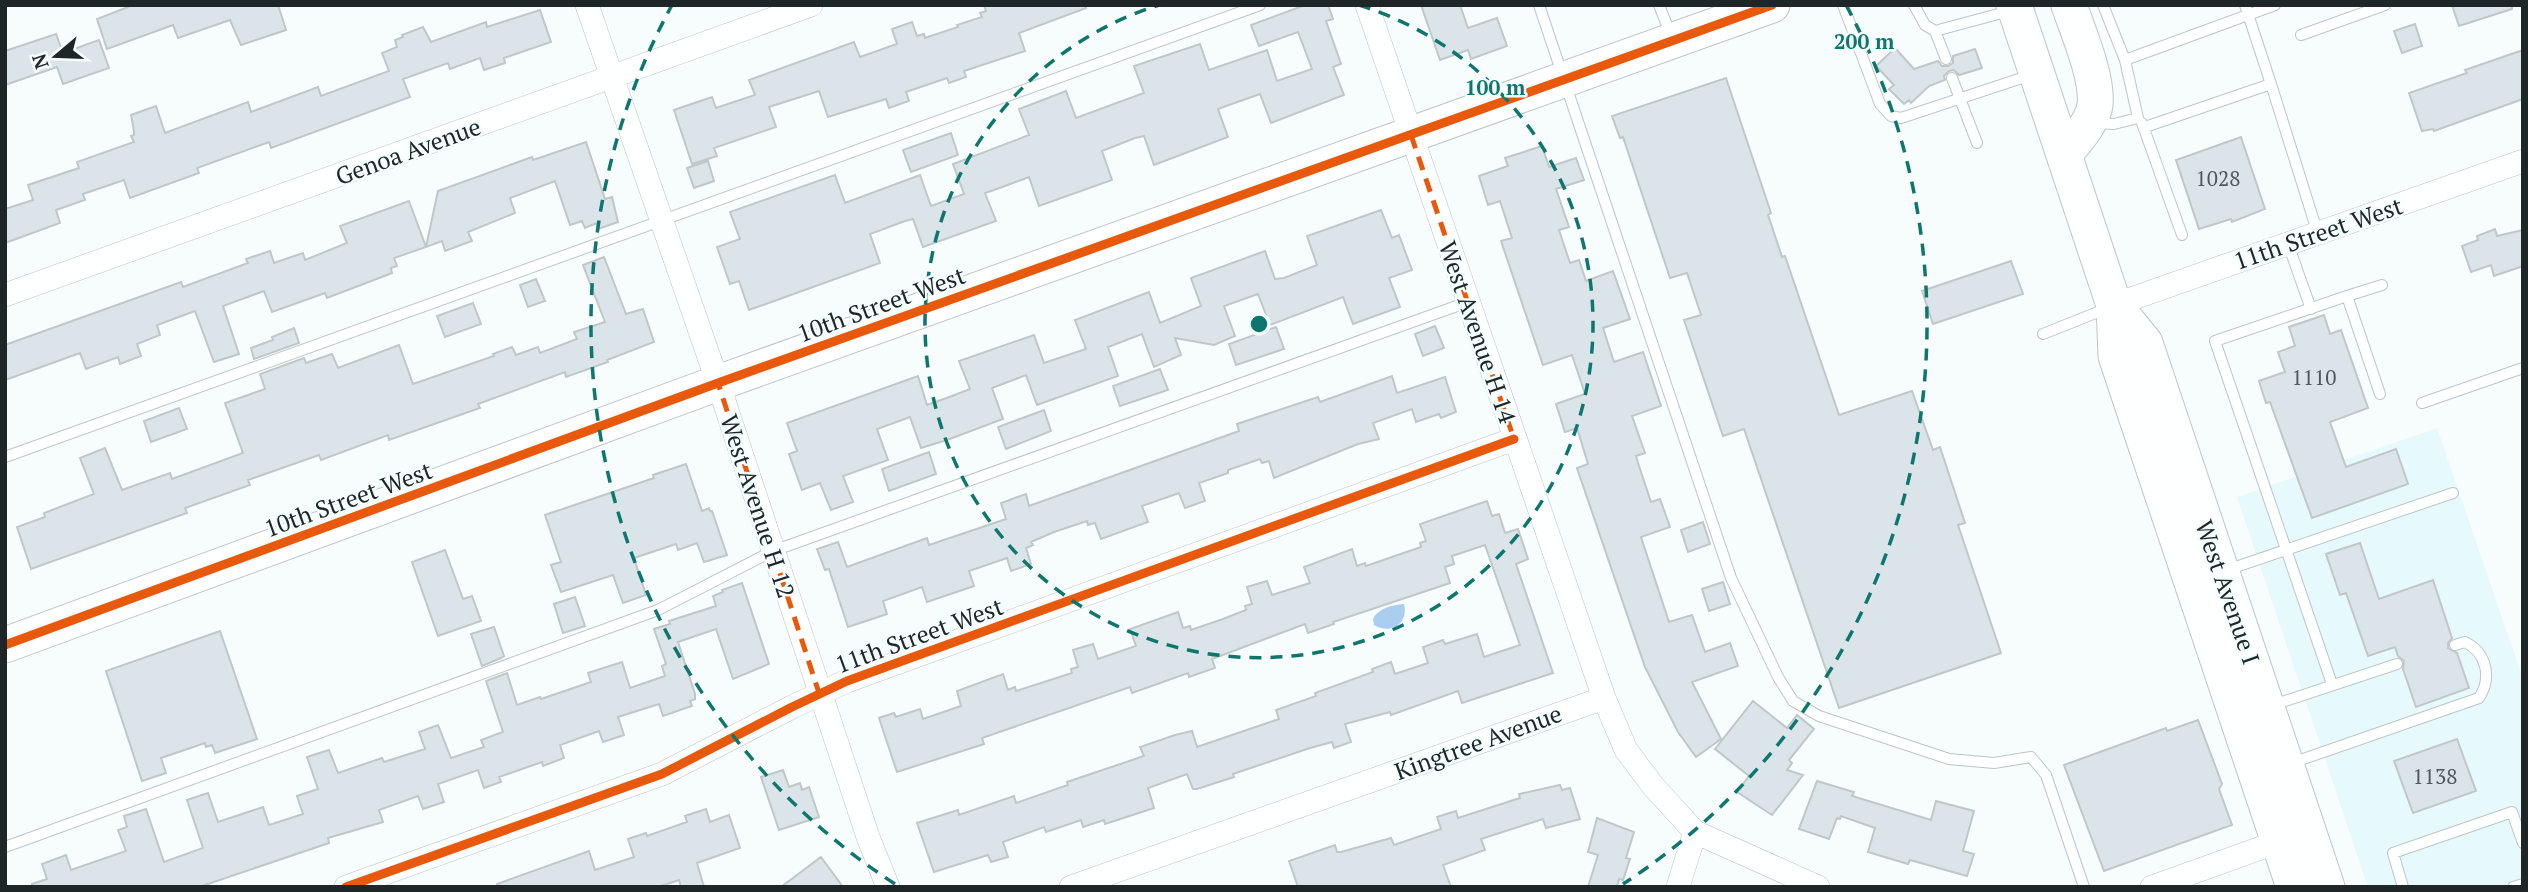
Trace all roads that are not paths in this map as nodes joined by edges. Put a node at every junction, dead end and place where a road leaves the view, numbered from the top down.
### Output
1 (587, 5) edge
2 (811, 5) edge
3 (1260, 5) edge
4 (1367, 5) edge
5 (1539, 5) edge
6 (1659, 5) edge
7 (1772, 5) edge
8 (1843, 5) edge
9 (1914, 5) edge
10 (2069, 5) edge
11 (2104, 5) edge
12 (2275, 5) edge
13 (2342, 5) edge
14 (2385, 5) edge
15 (2015, 7) edge
16 (2246, 10) edge
17 (1729, 13) edge
18 (2346, 19) junction
19 (1935, 31) junction
20 (2301, 35) dead end
21 (1673, 41) junction
22 (1946, 59) dead end
23 (2124, 60) junction
24 (2036, 73) junction
25 (612, 78) junction
26 (1952, 78) dead end
27 (1564, 80) junction
28 (2271, 83) junction
29 (1960, 98) junction
30 (2087, 122) junction
31 (2142, 122) junction
32 (1411, 135) junction
33 (1977, 143) dead end
34 (2063, 155) junction
35 (2523, 161) edge
36 (662, 222) junction
37 (2318, 234) junction
38 (2182, 235) dead end
39 (2288, 244) junction
40 (2382, 285) dead end
41 (5, 295) edge
42 (2347, 296) junction
43 (1468, 302) junction
44 (2114, 305) junction
45 (2311, 309) junction
46 (2043, 334) dead end
47 (2523, 368) edge
48 (718, 383) junction
49 (2380, 394) dead end
50 (2423, 403) dead end
51 (1514, 439) junction
52 (2146, 447) junction
53 (5, 457) edge
54 (2453, 493) dead end
55 (2286, 550) junction
56 (773, 551) junction
57 (2222, 572) junction
58 (5, 645) edge
59 (2455, 645) dead end
60 (2397, 663) dead end
61 (2332, 684) junction
62 (819, 693) junction
63 (1604, 698) junction
64 (2267, 707) junction
65 (2286, 765) junction
66 (1695, 832) junction
67 (2294, 837) junction
68 (2523, 843) edge
69 (5, 847) edge
70 (2523, 884) edge
71 (346, 887) edge
72 (888, 887) edge
73 (1071, 887) edge
74 (1678, 887) edge
75 (1818, 887) edge
76 (2084, 887) edge
77 (2152, 887) edge
78 (2294, 887) edge
79 (2327, 887) edge
80 (2403, 887) edge
81 (2513, 887) edge

1 - 25 street, West Avenue H 12
2 - 25 street, Genoa Avenue
3 - 36 lane
4 - 32 street, West Avenue H 14
5 - 27 lane
6 - 21 lane
7 - 17 main road, 10th Street West
8 - 29 lane
9 - 19 lane
10 - 30 main road
11 - 23 lane
12 - 16 lane
13 - 18 lane
14 - 18 lane
15 - 19 lane
15 - 24 main road, West Avenue I
16 - 23 lane
16 - 28 lane
17 - 21 main road, 10th Street West
18 - 20 lane
19 - 22 lane
21 - 27 main road, 10th Street West
23 - 31 lane
24 - 29 lane
24 - 34 main road, West Avenue I
25 - 36 street, West Avenue H 12
25 - 41 street, Genoa Avenue
26 - 29 lane
27 - 32 main road, 10th Street West
27 - 76 lane
28 - 31 lane
28 - 37 lane
29 - 33 lane
30 - 31 lane
30 - 34 main road
31 - 38 lane
32 - 43 street, West Avenue H 14
32 - 48 main road, 10th Street West
34 - 44 main road, West Avenue I
35 - 37 street, 11th Street West
36 - 48 street, West Avenue H 12
36 - 53 lane
37 - 39 street, 11th Street West
39 - 44 street, 11th Street West
39 - 45 lane
40 - 42 lane
42 - 45 lane
42 - 49 lane
43 - 51 street, West Avenue H 14
43 - 56 lane
44 - 46 lane
44 - 52 main road, West Avenue I
44 - 57 main road, West Avenue I
45 - 55 lane
47 - 50 lane
48 - 56 street, West Avenue H 12
48 - 58 main road, 10th Street West
51 - 62 street, 11th Street West
51 - 63 street, West Avenue H 14
52 - 57 main road
52 - 67 main road, West Avenue I
54 - 55 lane
55 - 57 lane
55 - 61 lane
56 - 62 street, West Avenue H 12
56 - 69 lane
57 - 64 main road, West Avenue I
59 - 65 lane
60 - 61 lane
61 - 64 lane
62 - 71 street, 11th Street West
62 - 72 street, West Avenue H 12
63 - 66 street
63 - 73 street, Kingtree Avenue
64 - 65 main road, West Avenue I
65 - 67 main road, West Avenue I
66 - 74 street
66 - 75 street
67 - 77 street
67 - 78 main road, West Avenue I
67 - 79 main road, West Avenue I
68 - 80 lane
70 - 81 lane

